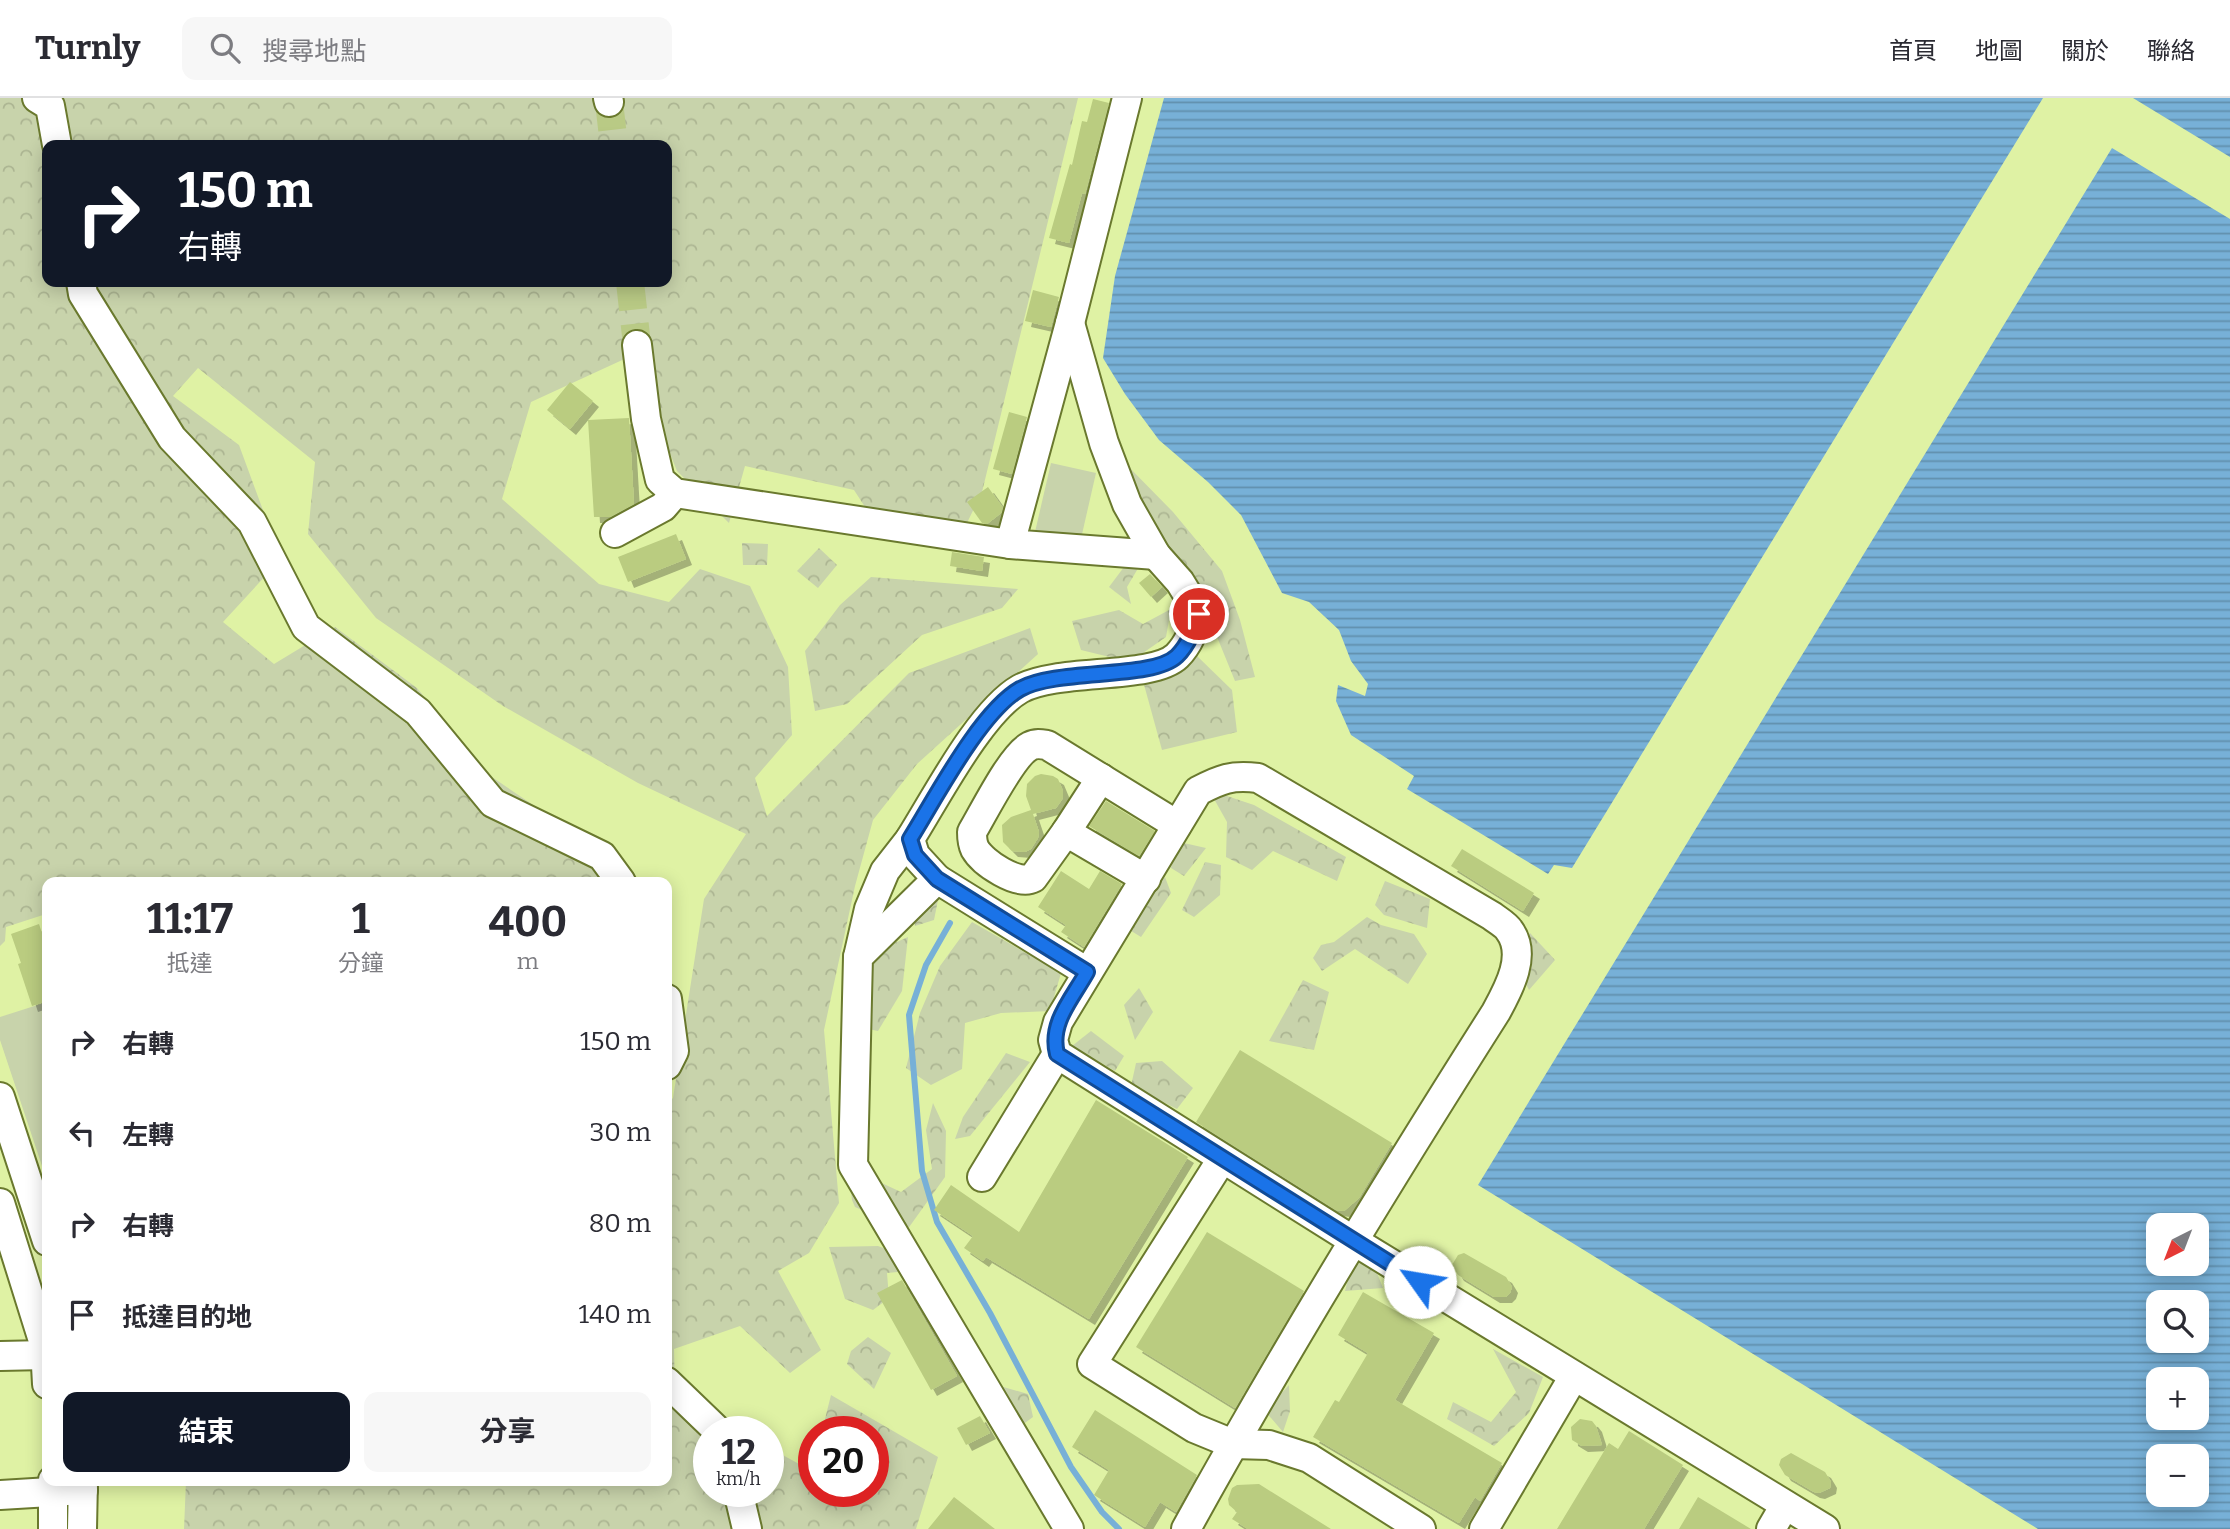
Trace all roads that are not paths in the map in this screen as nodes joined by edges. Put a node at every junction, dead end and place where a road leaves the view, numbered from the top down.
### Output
1 (37, 98) edge
2 (1127, 98) edge
3 (56, 140) edge
4 (82, 287) edge
5 (1070, 323) junction
6 (637, 345) tunnel mouth
7 (675, 493) junction
8 (615, 533) dead end
9 (1010, 544) junction
10 (1156, 555) junction
11 (1101, 778) junction
12 (1177, 825) junction
13 (1066, 832) junction
14 (910, 839) junction
15 (617, 877) edge
16 (937, 879) junction
17 (1146, 879) junction
18 (859, 957) junction
19 (1087, 972) junction
20 (672, 1036) edge
21 (1057, 1054) junction
22 (672, 1055) edge
23 (0, 1097) edge
24 (1222, 1159) junction
25 (982, 1177) dead end
26 (0, 1203) edge
27 (42, 1226) edge
28 (1354, 1241) junction
29 (42, 1337) edge
30 (42, 1355) edge
31 (0, 1356) edge
32 (1574, 1376) junction
33 (672, 1386) edge
34 (703, 1416) edge
35 (1233, 1444) junction
36 (53, 1486) edge
37 (83, 1486) edge
38 (0, 1495) edge
39 (742, 1507) edge
40 (1778, 1517) edge
41 (53, 1529) edge
42 (82, 1529) edge
43 (747, 1529) edge
44 (1069, 1529) edge
45 (1186, 1529) edge
46 (1421, 1529) edge
47 (1484, 1529) edge
48 (1825, 1529) edge

1 - 3 street
2 - 5 street
4 - 15 street
5 - 9 street
5 - 10 street
6 - 7 street
7 - 8 street
7 - 9 street
9 - 10 street
10 - 14 street
11 - 12 street
11 - 13 street
11 - 13 street
12 - 17 street
12 - 28 street
13 - 17 street
14 - 16 street
14 - 18 street
16 - 18 street
16 - 19 street
17 - 19 street
18 - 44 street
19 - 21 street
20 - 22 street
21 - 24 street
21 - 25 street
23 - 27 street
24 - 28 street
24 - 35 street
26 - 29 street
28 - 32 street
28 - 35 street
30 - 31 street
32 - 40 street
32 - 47 street
33 - 34 street
35 - 45 street
35 - 46 street
36 - 38 street
36 - 41 street
37 - 42 street
39 - 43 street
40 - 48 street

